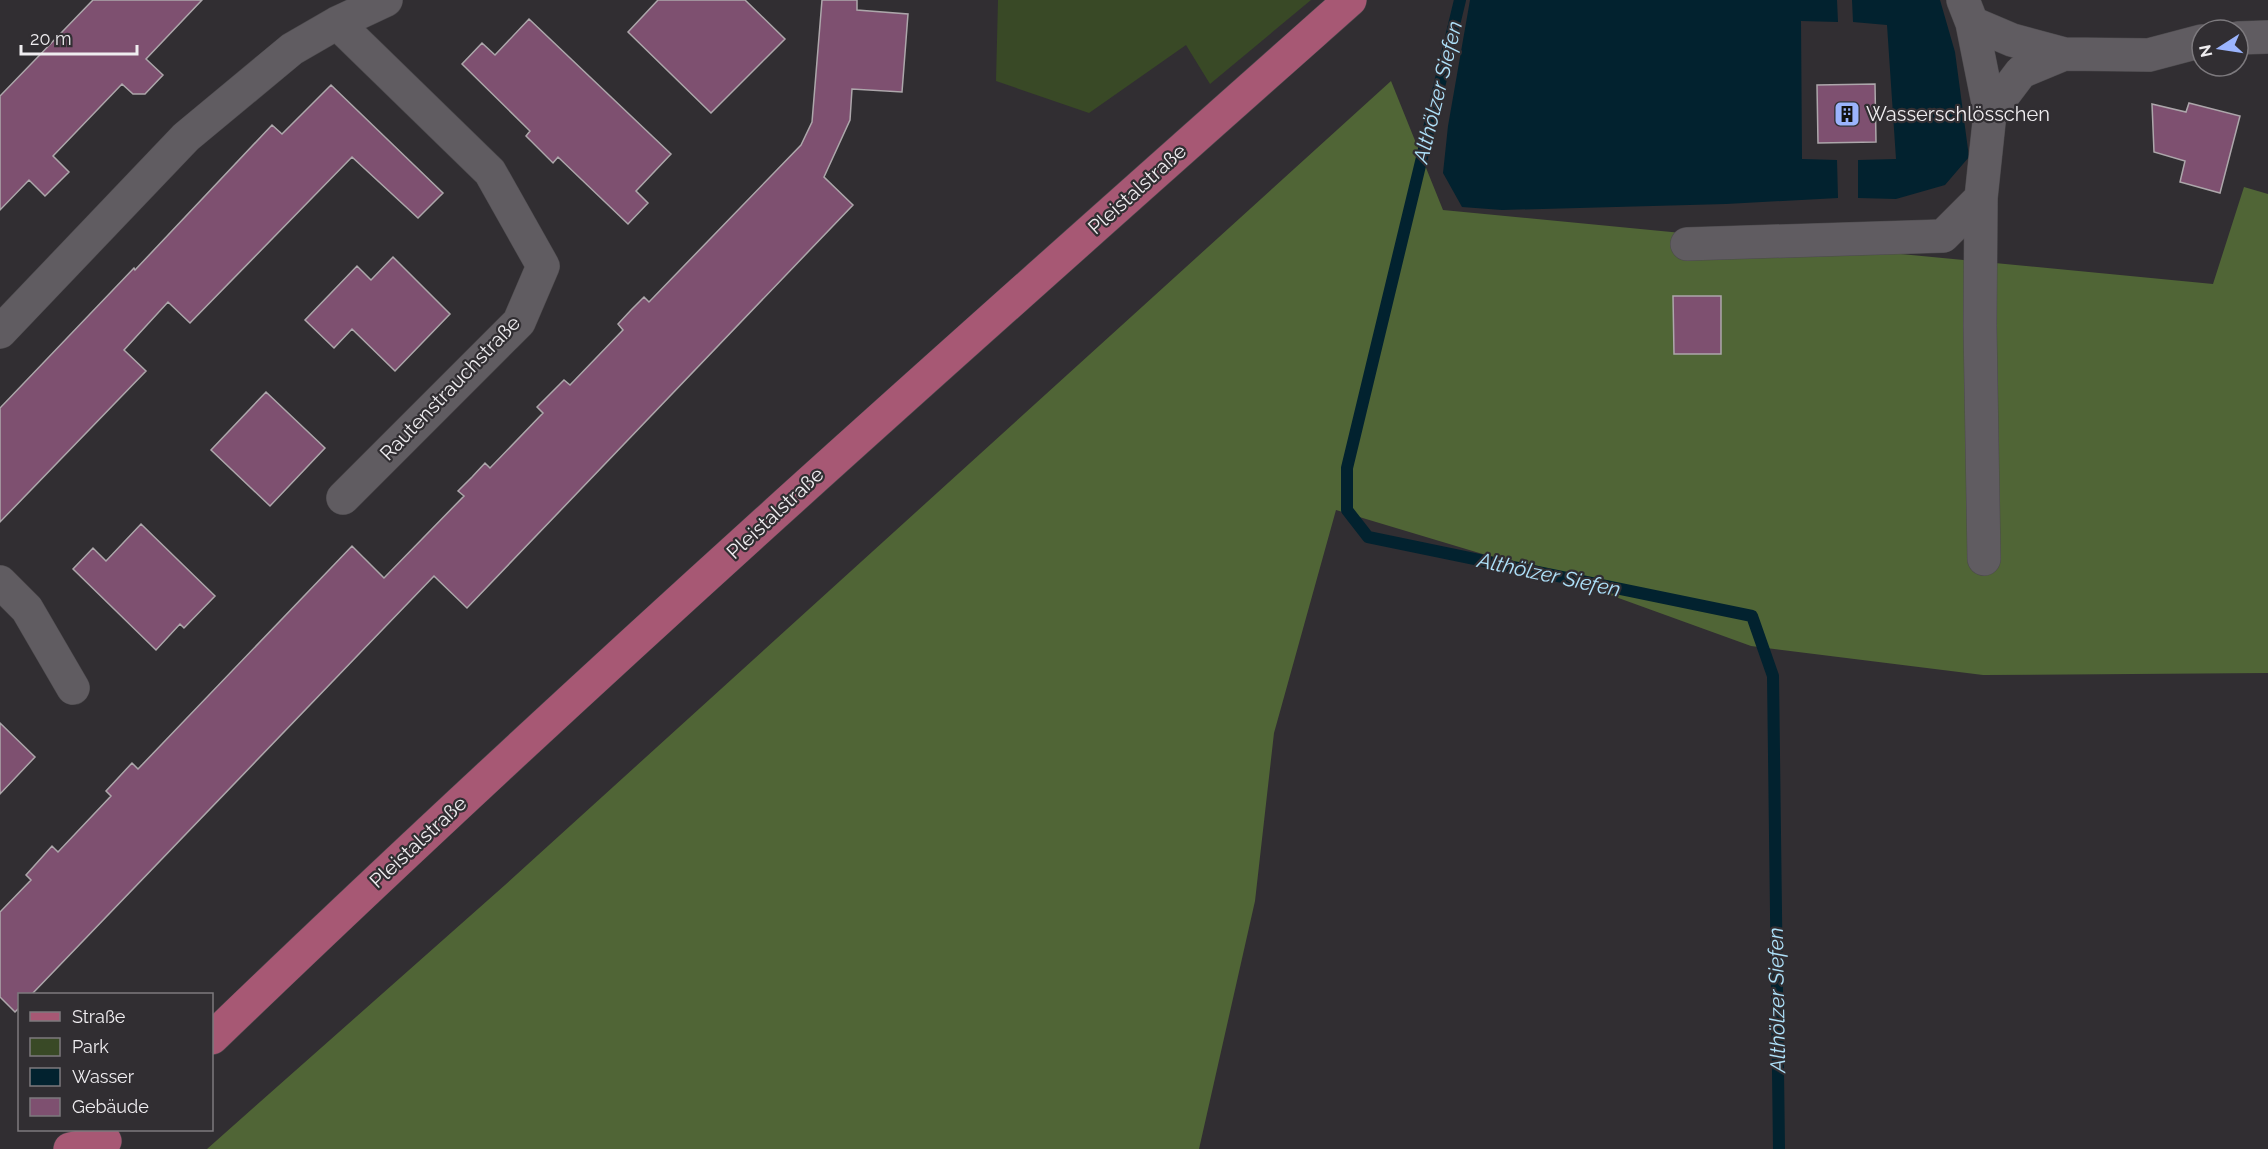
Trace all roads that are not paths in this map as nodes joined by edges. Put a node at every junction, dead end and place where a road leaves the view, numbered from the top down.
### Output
1 (386, 0) edge
2 (1350, 0) edge
3 (1968, 12) edge
4 (337, 23) junction
5 (2268, 37) edge
6 (2250, 38) edge
7 (2190, 44) edge
8 (2064, 54) junction
9 (1990, 113) junction
10 (1981, 198) junction
11 (1687, 244) dead end
12 (0, 332) edge
13 (343, 498) dead end
14 (1984, 559) dead end
15 (0, 582) edge
16 (73, 688) dead end
17 (213, 1037) edge
18 (106, 1140) edge
19 (70, 1149) edge

1 - 4 street
2 - 17 main road, Pleistalstraße
3 - 8 street
3 - 9 street
4 - 12 street
4 - 13 street, Rautenstrauchstraße
5 - 6 street
7 - 8 street
8 - 9 street
9 - 10 street
10 - 11 street
10 - 14 street
15 - 16 street
18 - 19 main road

